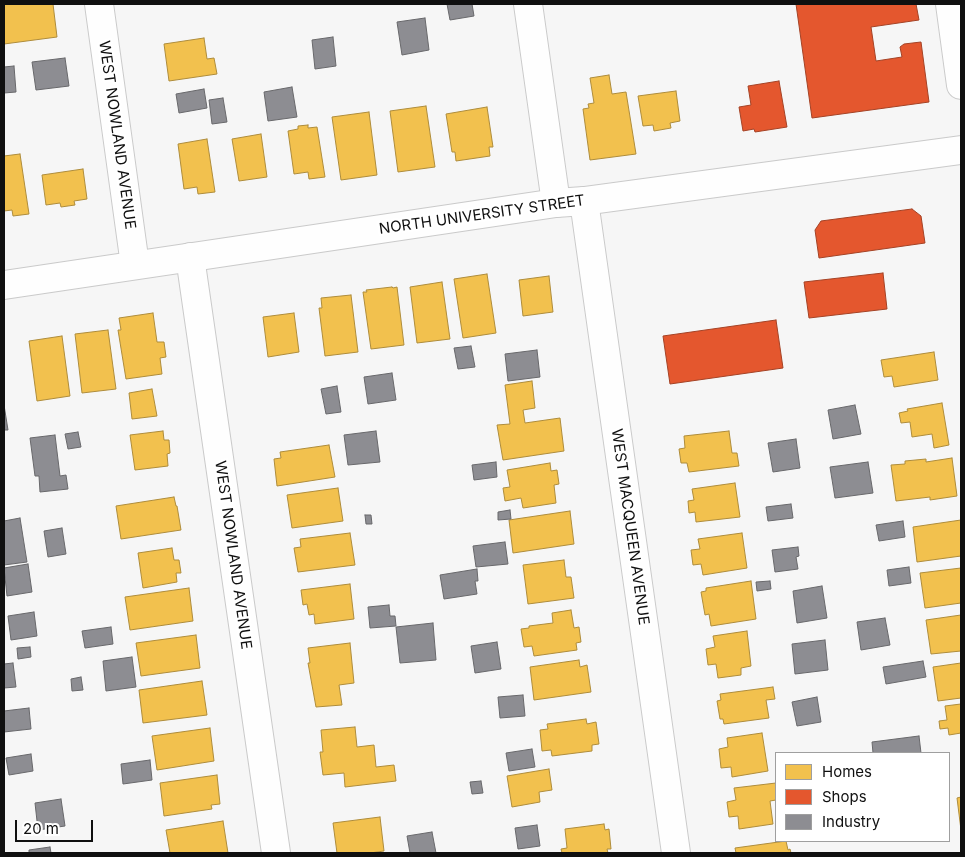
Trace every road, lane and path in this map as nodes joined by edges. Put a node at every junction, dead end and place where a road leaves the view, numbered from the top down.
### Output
1 (99, 4) edge
2 (528, 4) edge
3 (950, 4) edge
4 (961, 85) edge
5 (961, 150) edge
6 (584, 201) junction
7 (556, 203) junction
8 (190, 257) junction
9 (136, 265) junction
10 (4, 285) edge
11 (276, 853) edge
12 (676, 853) edge

1 - 9 street, WEST NOWLAND AVENUE
2 - 7 street
3 - 4 street
5 - 6 street, NORTH UNIVERSITY STREET
6 - 7 street, NORTH UNIVERSITY STREET
6 - 12 street, WEST MACQUEEN AVENUE
7 - 8 street, NORTH UNIVERSITY STREET
8 - 9 street, NORTH UNIVERSITY STREET
8 - 11 street, WEST NOWLAND AVENUE
9 - 10 street, NORTH UNIVERSITY STREET

